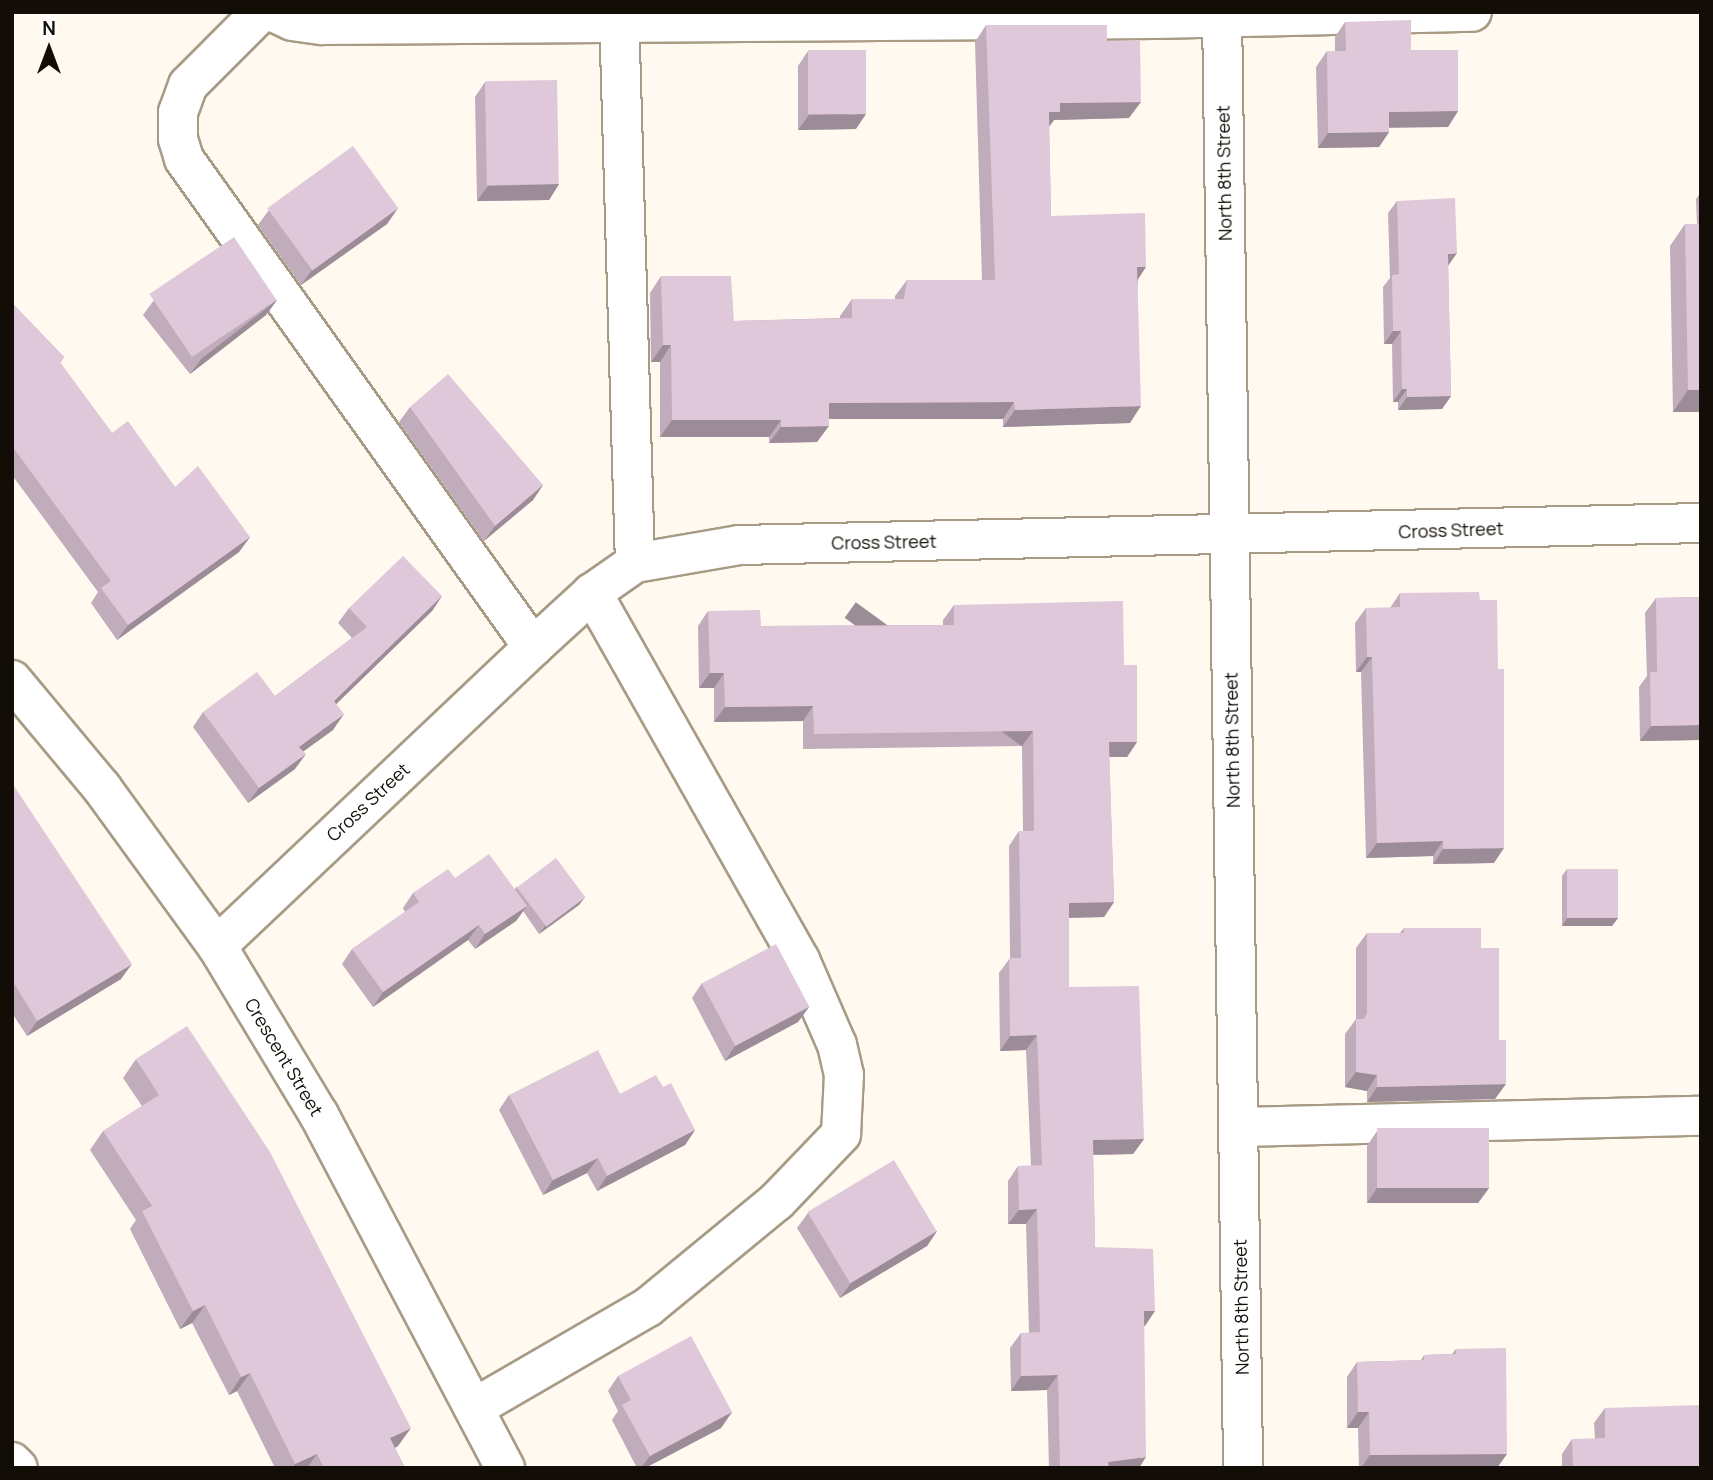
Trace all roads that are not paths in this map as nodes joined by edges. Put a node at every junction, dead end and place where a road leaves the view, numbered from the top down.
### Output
1 (261, 12) edge
2 (273, 12) edge
3 (1472, 12) edge
4 (1222, 15) edge
5 (619, 18) edge
6 (1701, 523) edge
7 (1228, 536) junction
8 (635, 563) junction
9 (593, 593) junction
10 (533, 647) junction
11 (12, 680) edge
12 (218, 946) junction
13 (1701, 1116) edge
14 (1238, 1128) junction
15 (474, 1408) junction
16 (12, 1462) edge
17 (18, 1468) edge
18 (505, 1468) edge
19 (1243, 1468) edge

1 - 10 street
2 - 5 street
3 - 4 street
4 - 5 street
4 - 7 street, North 8th Street
5 - 8 street
6 - 7 street, Cross Street
7 - 8 street, Cross Street
7 - 14 street, North 8th Street
8 - 9 street, Cross Street
9 - 10 street, Cross Street
9 - 15 street
10 - 12 street, Cross Street
11 - 12 street, Crescent Street
12 - 15 street, Crescent Street
13 - 14 street
14 - 19 street, North 8th Street
15 - 18 street, Crescent Street
16 - 17 street

